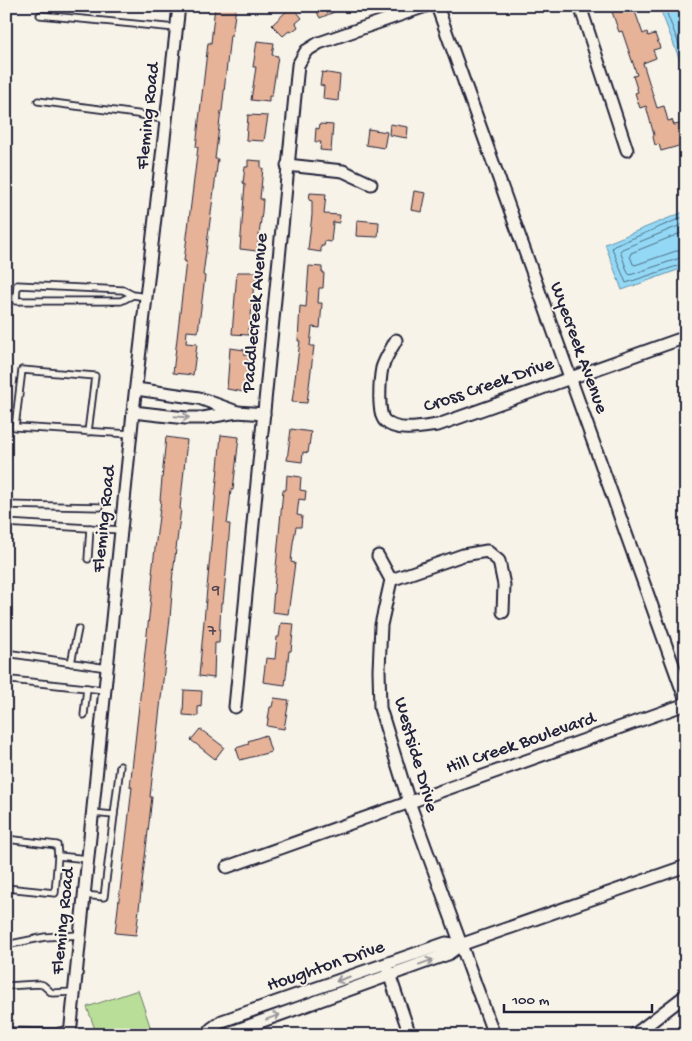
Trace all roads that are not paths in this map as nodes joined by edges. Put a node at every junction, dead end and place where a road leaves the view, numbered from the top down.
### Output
1 (178, 6) edge
2 (426, 6) edge
3 (437, 6) edge
4 (580, 6) edge
5 (40, 15) dead end
6 (176, 28) junction
7 (38, 101) dead end
8 (166, 120) junction
9 (627, 150) dead end
10 (287, 165) junction
11 (371, 184) dead end
12 (134, 295) junction
13 (146, 297) junction
14 (686, 337) edge
15 (396, 340) dead end
16 (570, 377) junction
17 (136, 389) junction
18 (134, 412) junction
19 (237, 412) junction
20 (264, 414) junction
21 (88, 432) junction
22 (131, 434) junction
23 (6, 505) edge
24 (100, 507) dead end
25 (6, 524) edge
26 (90, 528) junction
27 (122, 530) junction
28 (378, 556) dead end
29 (88, 559) dead end
30 (391, 580) junction
31 (503, 612) dead end
32 (78, 629) dead end
33 (6, 653) edge
34 (71, 663) junction
35 (107, 668) junction
36 (11, 680) dead end
37 (87, 688) junction
38 (105, 690) junction
39 (686, 702) edge
40 (235, 707) dead end
41 (84, 715) dead end
42 (120, 766) dead end
43 (409, 802) junction
44 (92, 813) junction
45 (114, 815) junction
46 (6, 839) edge
47 (58, 856) junction
48 (88, 859) junction
49 (686, 866) edge
50 (227, 867) dead end
51 (6, 888) edge
52 (84, 895) junction
53 (80, 935) junction
54 (460, 944) junction
55 (6, 945) edge
56 (386, 964) junction
57 (390, 976) junction
58 (6, 986) edge
59 (74, 992) junction
60 (307, 992) junction
61 (686, 995) edge
62 (311, 1004) junction
63 (6, 1031) edge
64 (70, 1032) edge
65 (214, 1033) edge
66 (228, 1035) edge
67 (410, 1035) edge
68 (494, 1035) edge
69 (634, 1035) edge

1 - 6 street, Fleming Road
2 - 10 street, Paddlecreek Avenue
3 - 16 street, Wyecreek Avenue
4 - 9 street
5 - 6 lane
6 - 8 street, Fleming Road
7 - 8 lane
8 - 13 street, Fleming Road
10 - 11 street
10 - 20 street, Paddlecreek Avenue
12 - 12 lane
12 - 13 lane
13 - 17 street, Fleming Road
14 - 16 street, Cross Creek Drive
15 - 16 street, Cross Creek Drive
16 - 39 street, Wyecreek Avenue
17 - 18 street, Fleming Road
17 - 19 street
18 -> 19 street
18 - 22 street, Fleming Road
19 - 20 street
20 - 40 street, Paddlecreek Avenue
21 - 21 lane
21 - 22 lane
22 - 27 street, Fleming Road
23 - 24 lane
25 - 26 lane
26 - 27 lane
26 - 29 lane
27 - 35 street, Fleming Road
28 - 30 street
30 - 31 street
30 - 43 street, Westside Drive
32 - 34 lane
33 - 34 lane
34 - 35 lane
35 - 38 street, Fleming Road
36 - 37 lane
37 - 38 lane
37 - 41 lane
38 - 44 street, Fleming Road
39 - 43 street, Hill Creek Boulevard
42 - 45 lane
43 - 50 street, Hill Creek Boulevard
43 - 54 street, Westside Drive
44 - 45 lane
44 - 48 street, Fleming Road
45 - 52 lane
46 - 47 lane
47 - 48 lane
47 - 51 lane
48 - 52 street, Fleming Road
49 - 54 street, Houghton Drive
52 - 53 street, Fleming Road
53 - 55 lane
53 - 59 street, Fleming Road
54 - 56 street, Houghton Drive
57 -> 54 street, Houghton Drive
54 - 68 street, Westside Drive
56 - 57 street
56 -> 60 street, Houghton Drive
57 - 62 street, Houghton Drive
57 - 67 street
58 - 59 lane
59 - 64 street, Fleming Road
60 - 62 lane
60 - 65 street, Houghton Drive
61 - 69 street
66 -> 62 street, Houghton Drive
63 - 64 lane

